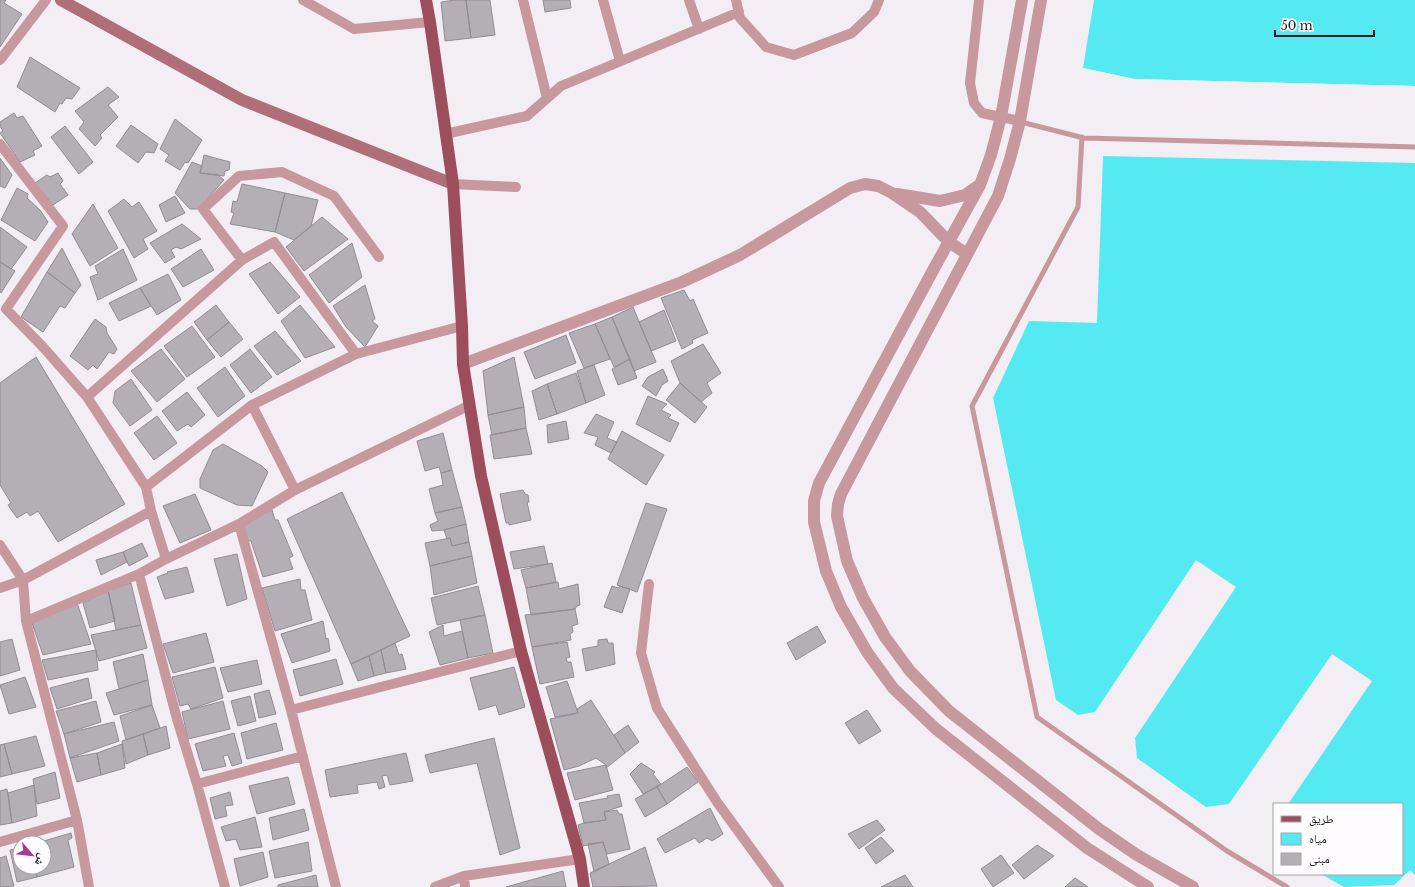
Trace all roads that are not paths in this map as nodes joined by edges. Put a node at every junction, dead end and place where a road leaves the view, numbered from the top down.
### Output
1 (46, 0) edge
2 (61, 0) edge
3 (303, 0) edge
4 (426, 0) edge
5 (523, 0) edge
6 (603, 0) edge
7 (689, 0) edge
8 (736, 0) edge
9 (879, 0) edge
10 (979, 0) edge
11 (1022, 0) edge
12 (1041, 0) edge
13 (739, 12) junction
14 (430, 22) junction
15 (699, 28) junction
16 (0, 60) edge
17 (620, 61) junction
18 (547, 98) junction
19 (1001, 117) junction
20 (1020, 121) junction
21 (445, 134) junction
22 (1082, 137) junction
23 (0, 144) edge
24 (1415, 148) edge
25 (453, 184) junction
26 (980, 185) junction
27 (516, 187) dead end
28 (892, 193) junction
29 (949, 242) junction
30 (967, 254) junction
31 (379, 258) dead end
32 (242, 260) junction
33 (3, 307) edge
34 (462, 326) junction
35 (356, 354) junction
36 (463, 364) junction
37 (87, 397) junction
38 (252, 405) junction
39 (470, 405) junction
40 (146, 487) junction
41 (295, 490) junction
42 (151, 511) junction
43 (239, 524) junction
44 (0, 545) edge
45 (166, 559) junction
46 (139, 574) junction
47 (23, 580) junction
48 (649, 584) dead end
49 (0, 588) edge
50 (26, 621) junction
51 (521, 651) junction
52 (291, 710) junction
53 (303, 756) junction
54 (197, 784) junction
55 (77, 820) junction
56 (0, 842) edge
57 (580, 859) junction
58 (464, 876) junction
59 (89, 887) edge
60 (224, 887) edge
61 (336, 887) edge
62 (435, 887) edge
63 (465, 887) edge
64 (584, 887) edge
65 (779, 887) edge
66 (1148, 887) edge
67 (1193, 887) edge
68 (1287, 887) edge

1 - 16 street
2 - 25 main road
3 - 14 street
4 - 14 main road
5 - 18 street
6 - 17 street
7 - 15 street
8 - 13 street
9 - 13 street
10 - 19 street
11 - 19 street
12 - 20 street
13 - 15 street
14 - 21 main road
15 - 17 street
17 - 18 street
18 - 21 street
19 - 20 street
19 - 26 street
20 - 22 lane
20 - 30 street
21 - 25 main road
22 - 24 lane
22 - 68 lane
23 - 33 street
25 - 27 street
25 - 34 main road
26 - 28 street
26 - 29 street
28 - 29 street
28 - 36 street
29 - 30 street
29 - 66 street
30 - 67 street
31 - 32 street
32 - 35 street
32 - 37 street
33 - 37 street
34 - 35 street
34 - 36 main road
35 - 38 street
36 - 39 main road
37 - 40 street
38 - 40 street
38 - 41 street
39 - 41 street
39 - 51 main road
40 - 42 street
41 - 43 street
42 - 45 street
42 - 47 street
43 - 45 street
43 - 52 street
44 - 47 street
45 - 46 street
46 - 50 street
46 - 54 street
47 - 49 street
47 - 50 street
48 - 65 street
50 - 55 street
51 - 52 street
51 - 57 main road
52 - 53 street
53 - 54 street
53 - 61 street
54 - 60 street
55 - 56 street
55 - 59 street
57 - 58 street
57 - 64 main road
58 - 62 street
58 - 63 street

